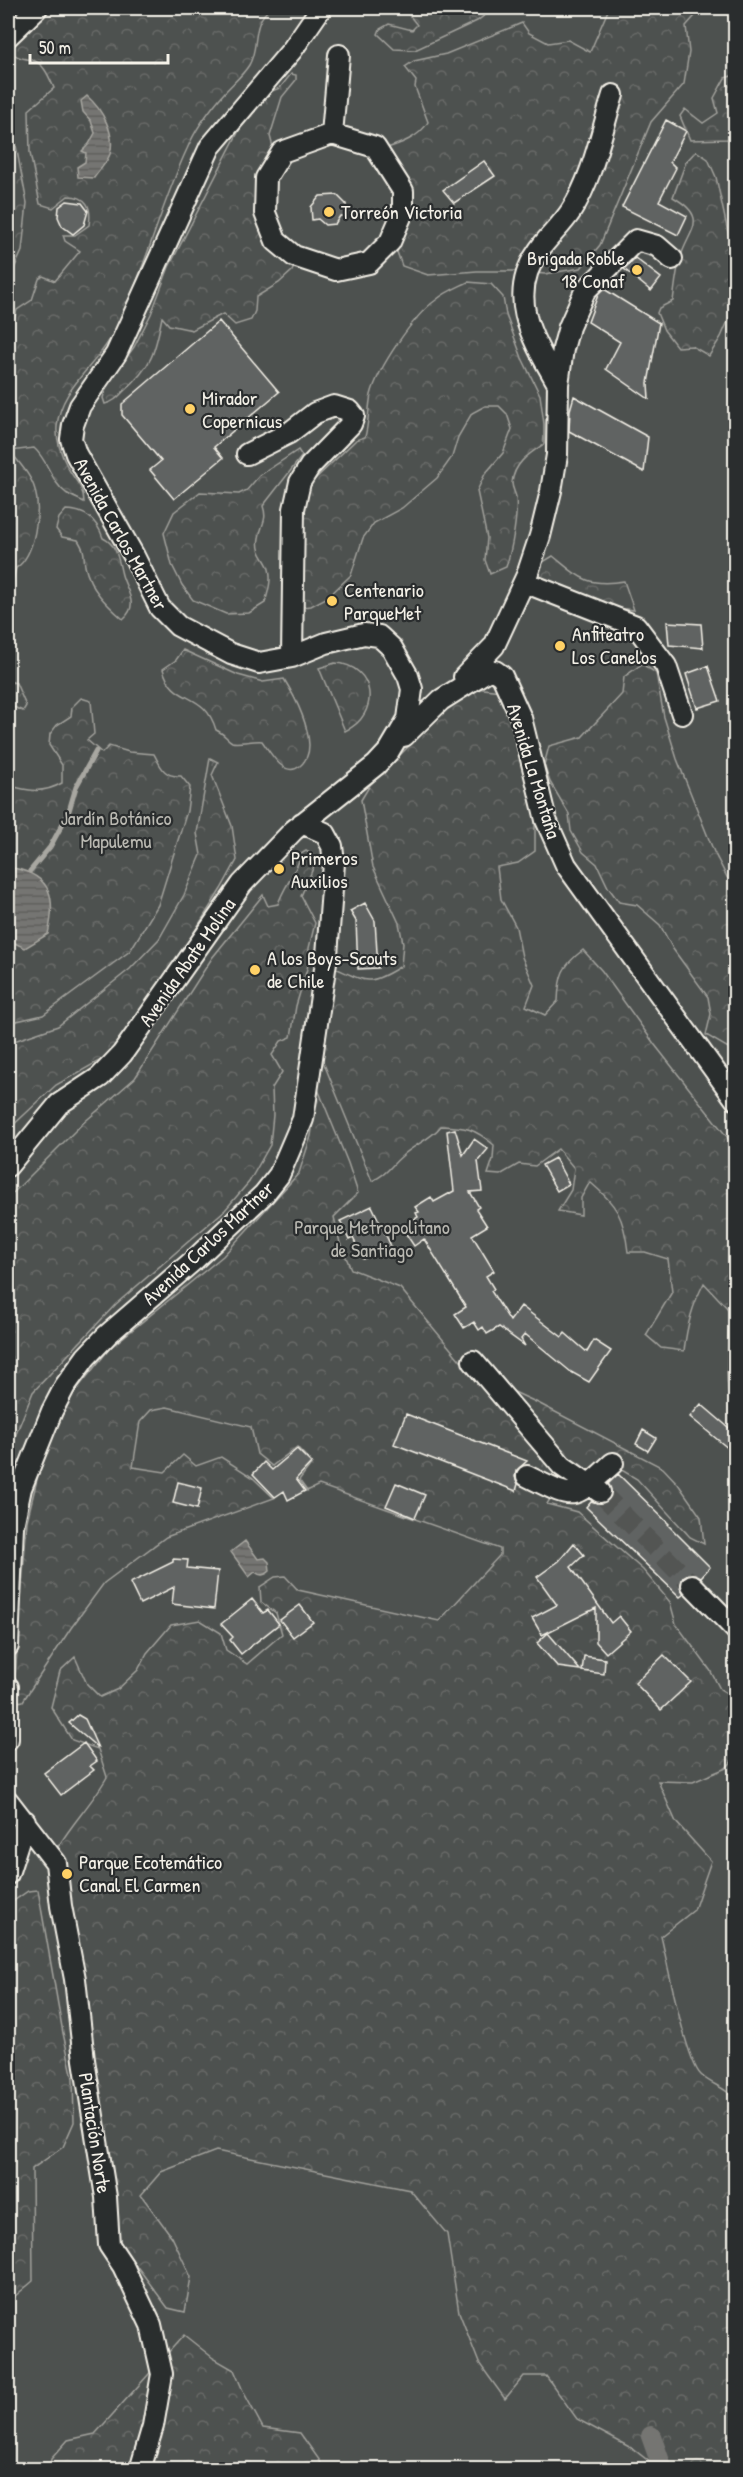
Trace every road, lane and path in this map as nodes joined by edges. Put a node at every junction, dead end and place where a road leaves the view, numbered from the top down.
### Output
1 (37, 8) edge
2 (306, 8) edge
3 (321, 8) edge
4 (305, 32) junction
5 (8, 36) edge
6 (339, 55) dead end
7 (613, 95) dead end
8 (332, 134) junction
9 (672, 259) dead end
10 (558, 384) junction
11 (247, 454) dead end
12 (524, 582) junction
13 (292, 657) junction
14 (441, 700) junction
15 (682, 714) dead end
16 (383, 758) junction
17 (302, 823) junction
18 (735, 1100) edge
19 (8, 1166) edge
20 (473, 1361) dead end
21 (613, 1463) dead end
22 (526, 1476) dead end
23 (595, 1488) junction
24 (692, 1585) tunnel mouth
25 (735, 1630) edge
26 (8, 1646) edge
27 (8, 1686) edge
28 (8, 1739) edge
29 (8, 1801) edge
30 (25, 1821) junction
31 (8, 1874) edge
32 (140, 2469) edge

1 - 5 street
2 - 4 street
3 - 4 street, Avenida Carlos Martner
4 - 13 street, Avenida Carlos Martner
6 - 8 street
7 - 10 street
8 - 8 street
9 - 10 street
10 - 12 street
11 - 13 street
12 - 14 street
12 - 15 street
13 - 16 street, Avenida Carlos Martner
14 - 16 street, Avenida La Montaña
14 - 18 street, Avenida La Montaña
16 - 17 street, Avenida Abate Molina
17 - 19 street, Avenida Abate Molina
17 - 26 street, Avenida Carlos Martner
20 - 23 street
21 - 23 street
22 - 23 street
24 - 25 street
27 - 28 street
29 - 30 street, Plantación Norte
30 - 31 street
30 - 32 street, Plantación Norte

